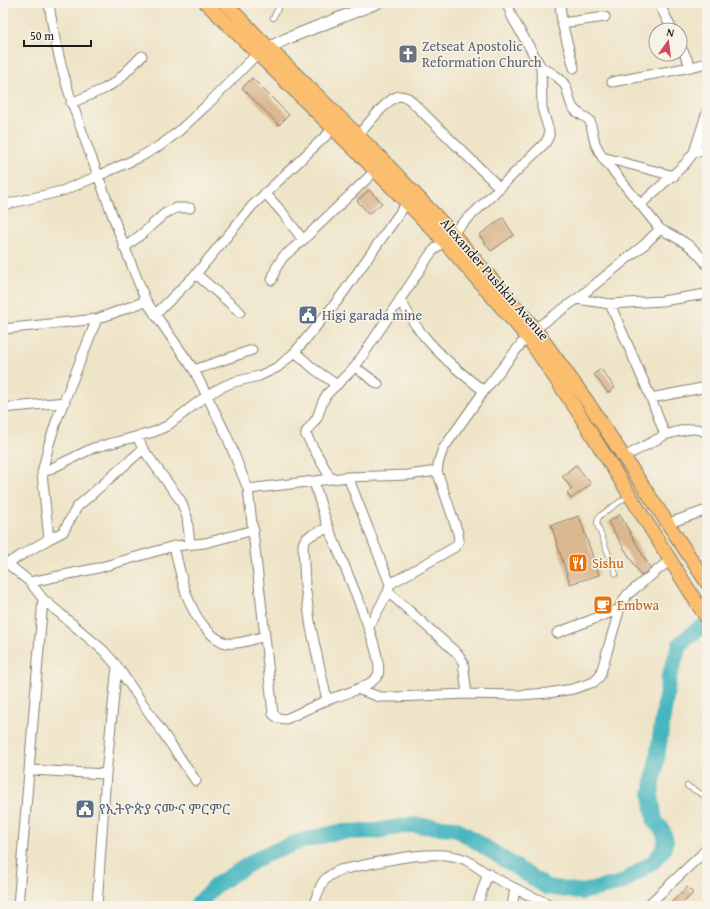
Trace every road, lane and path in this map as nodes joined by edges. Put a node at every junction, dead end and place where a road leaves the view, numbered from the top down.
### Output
1 (49, 3) edge
2 (206, 3) edge
3 (225, 3) edge
4 (281, 3) edge
5 (377, 3) edge
6 (508, 3) edge
7 (560, 3) edge
8 (659, 3) edge
9 (605, 17) dead end
10 (273, 18) dead end
11 (668, 22) edge
12 (562, 23) junction
13 (269, 48) junction
14 (257, 54) junction
15 (142, 56) dead end
16 (688, 61) edge
17 (707, 63) edge
18 (541, 67) junction
19 (691, 67) junction
20 (574, 68) dead end
21 (707, 68) edge
22 (612, 82) dead end
23 (71, 103) junction
24 (707, 112) edge
25 (333, 129) junction
26 (358, 135) junction
27 (707, 151) edge
28 (694, 152) junction
29 (378, 155) junction
30 (602, 157) junction
31 (371, 167) junction
32 (98, 176) junction
33 (674, 176) junction
34 (500, 188) junction
35 (265, 193) junction
36 (406, 204) junction
37 (641, 204) junction
38 (3, 205) edge
39 (190, 208) dead end
40 (660, 229) junction
41 (447, 237) junction
42 (303, 240) junction
43 (124, 248) junction
44 (707, 265) edge
45 (196, 274) junction
46 (272, 280) dead end
47 (707, 294) edge
48 (400, 299) junction
49 (577, 299) junction
50 (146, 301) junction
51 (610, 304) junction
52 (240, 312) dead end
53 (155, 315) junction
54 (97, 319) junction
55 (3, 329) edge
56 (532, 333) junction
57 (252, 350) dead end
58 (295, 352) junction
59 (355, 367) junction
60 (194, 370) junction
61 (337, 384) junction
62 (378, 384) dead end
63 (707, 387) edge
64 (484, 391) junction
65 (207, 395) junction
66 (651, 398) junction
67 (65, 402) junction
68 (3, 408) edge
69 (707, 433) edge
70 (665, 435) junction
71 (137, 436) junction
72 (143, 449) junction
73 (624, 457) junction
74 (437, 471) junction
75 (42, 473) junction
76 (348, 477) junction
77 (331, 479) junction
78 (314, 482) junction
79 (248, 489) junction
80 (630, 495) junction
81 (707, 510) edge
82 (669, 523) junction
83 (328, 528) junction
84 (254, 530) junction
85 (49, 539) junction
86 (190, 544) junction
87 (174, 546) junction
88 (670, 560) junction
89 (5, 561) edge
90 (616, 574) dead end
91 (30, 582) junction
92 (707, 583) edge
93 (389, 588) junction
94 (43, 599) junction
95 (620, 609) junction
96 (707, 619) edge
97 (369, 627) junction
98 (557, 633) dead end
99 (265, 636) junction
100 (117, 666) junction
101 (357, 689) junction
102 (468, 694) junction
103 (327, 700) junction
104 (30, 770) junction
105 (106, 774) junction
106 (196, 781) dead end
107 (687, 786) dead end
108 (707, 797) edge
109 (707, 848) edge
110 (488, 874) junction
111 (515, 889) junction
112 (540, 904) edge
113 (18, 906) edge
114 (97, 906) edge
115 (313, 906) edge
116 (477, 906) edge
117 (512, 906) edge
118 (555, 906) edge
119 (647, 906) edge

1 - 23 street
2 - 14 main road, Alexander Pushkin Avenue
3 - 13 main road, Alexander Pushkin Avenue
4 - 10 lane
5 - 13 street
6 - 18 street
7 - 12 street
8 - 11 street
9 - 12 street
12 - 20 street
13 - 14 street
13 - 26 main road, Alexander Pushkin Avenue
14 - 25 main road, Alexander Pushkin Avenue
14 - 32 street
15 - 23 street
16 - 19 street
17 - 19 street
17 - 21 street
18 - 30 street
18 - 34 street
19 - 22 street
23 - 32 street
24 - 28 street
25 - 31 main road, Alexander Pushkin Avenue
25 - 35 street
26 - 29 main road, Alexander Pushkin Avenue
26 - 34 street
27 - 28 street
28 - 33 street
29 - 31 main road
29 - 41 main road, Alexander Pushkin Avenue
30 - 33 street
30 - 37 street
31 - 36 main road, Alexander Pushkin Avenue
31 - 42 street
32 - 38 street
32 - 43 street
33 - 37 street
34 - 41 street
35 - 42 street
35 - 45 street
36 - 41 main road, Alexander Pushkin Avenue
36 - 58 street
37 - 40 street
39 - 43 street
40 - 44 street
40 - 49 street
41 - 48 street
41 - 56 main road, Alexander Pushkin Avenue
42 - 46 street
43 - 50 street
45 - 52 street
45 - 53 street
47 - 51 street
48 - 59 street
48 - 64 street
49 - 51 street
49 - 56 street
50 - 53 street
50 - 54 street
51 - 66 street
53 - 60 street
54 - 55 street
54 - 67 street
56 - 64 street
56 - 73 main road, Alexander Pushkin Avenue
56 - 80 main road, Alexander Pushkin Avenue
57 - 60 street
58 - 61 street
58 - 65 street
59 - 61 street
59 - 62 street
60 - 65 street
61 - 77 street
63 - 66 street
64 - 74 street
65 - 71 street
65 - 79 street
66 - 70 street
67 - 68 street
67 - 75 street
69 - 70 street
70 - 73 street
71 - 72 street
71 - 75 street
72 - 85 street
72 - 86 street
73 - 82 main road, Alexander Pushkin Avenue
74 - 76 street
74 - 93 street
75 - 85 street
76 - 77 street
76 - 93 street
77 - 78 street
78 - 79 street
78 - 83 street
79 - 84 street
80 - 88 main road, Alexander Pushkin Avenue
80 - 90 lane
81 - 82 street
82 - 92 main road, Alexander Pushkin Avenue
83 - 97 street
83 - 103 street
84 - 86 street
84 - 99 street
85 - 89 street
86 - 87 street
87 - 91 street
87 - 99 street
88 - 95 street
88 - 96 main road, Alexander Pushkin Avenue
89 - 91 street
91 - 94 street
93 - 97 street
93 - 102 street
94 - 100 street
94 - 104 street
95 - 98 street
95 - 102 street
97 - 101 street
99 - 103 street
100 - 105 street
100 - 106 street
101 - 102 street
101 - 103 street
104 - 105 street
104 - 113 street
105 - 114 street
107 - 108 lane
109 - 119 street
110 - 111 street
110 - 115 street
110 - 116 street
111 - 112 street
111 - 117 street
112 - 118 street

